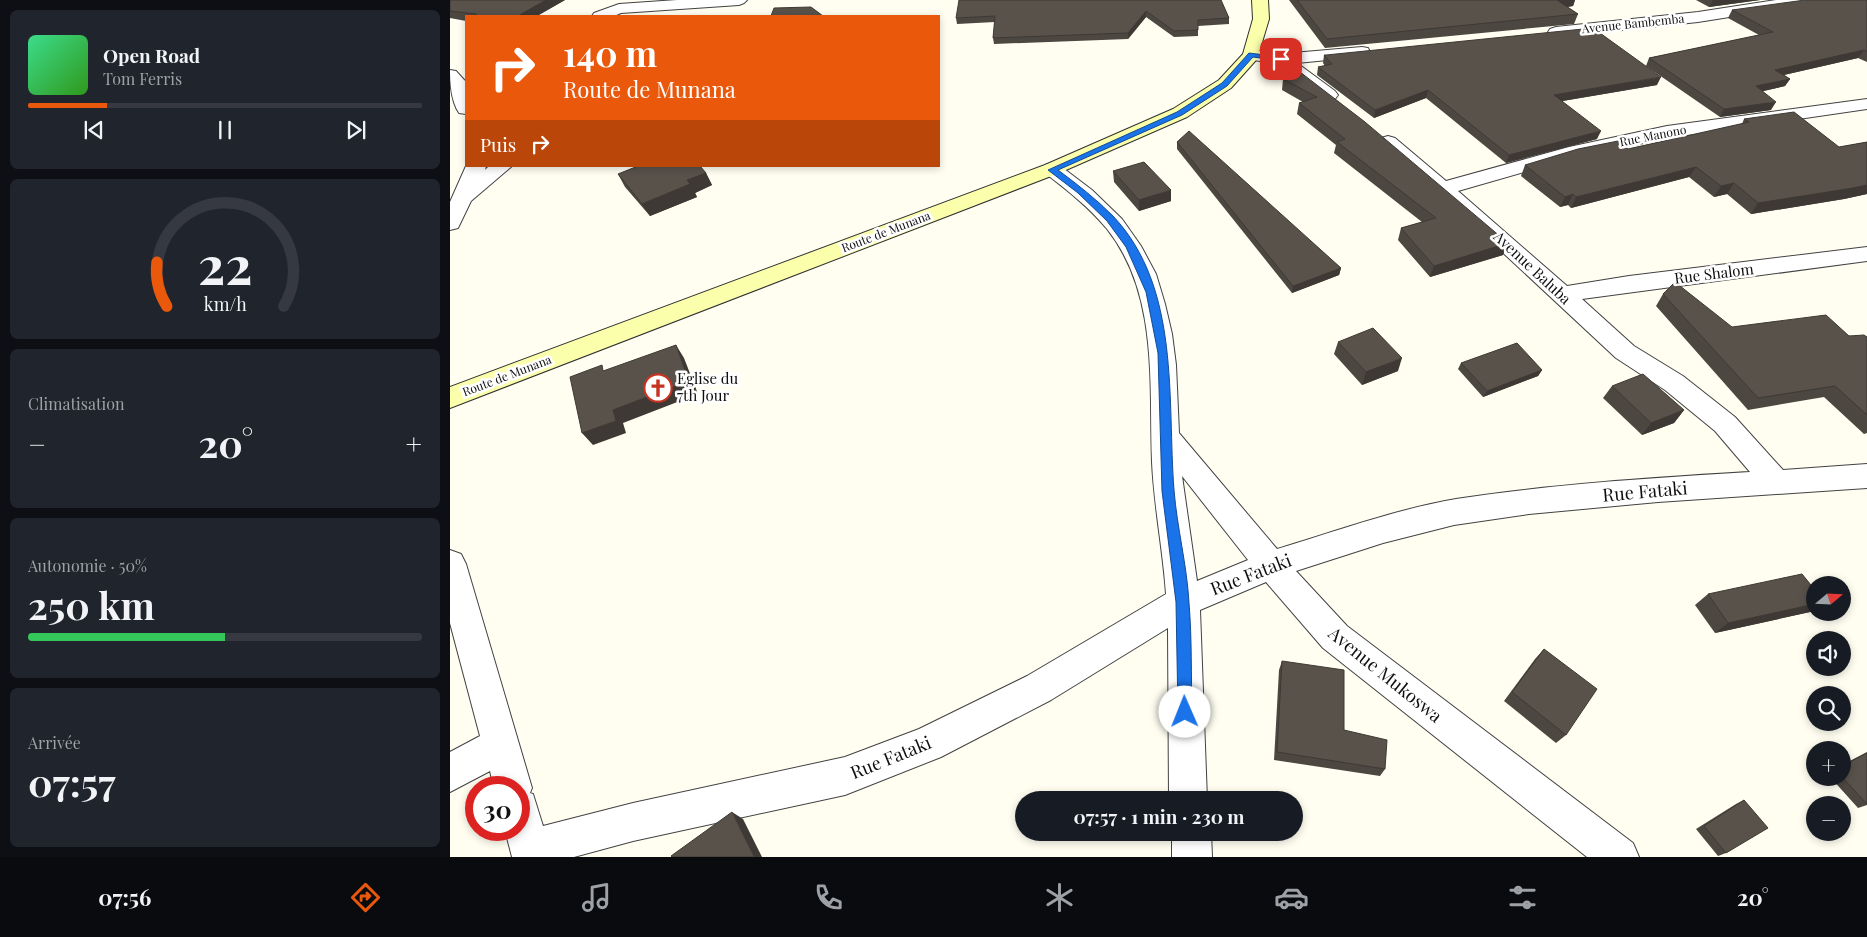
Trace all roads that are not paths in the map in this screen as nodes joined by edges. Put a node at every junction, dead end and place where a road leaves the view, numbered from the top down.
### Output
1 (739, 0) edge
2 (1260, 0) edge
3 (1805, 0) edge
4 (640, 3) edge
5 (603, 15) edge
6 (1544, 33) edge
7 (1374, 51) edge
8 (1251, 55) junction
9 (1281, 59) junction
10 (450, 74) edge
11 (1867, 104) edge
12 (465, 105) edge
13 (1346, 108) edge
14 (1371, 128) edge
15 (476, 167) edge
16 (501, 167) edge
17 (1052, 170) junction
18 (1444, 188) junction
19 (463, 198) junction
20 (450, 223) edge
21 (1867, 254) edge
22 (1561, 295) junction
23 (450, 398) edge
24 (1166, 435) junction
25 (1867, 476) edge
26 (1777, 482) junction
27 (450, 564) edge
28 (1271, 566) junction
29 (1182, 602) junction
30 (501, 744) junction
31 (450, 773) edge
32 (510, 776) edge
33 (1188, 791) edge
34 (1191, 841) edge
35 (531, 853) edge
36 (1192, 857) edge
37 (1618, 857) edge

1 - 4 street
2 - 8 main road, Route de Munana
3 - 6 street, Avenue Bambemba
4 - 5 street
7 - 9 street
8 - 9 street
8 - 17 main road, Route de Munana
9 - 13 street
10 - 12 street
11 - 18 street, Rue Manono
14 - 18 street, Avenue Baluba
15 - 19 street
16 - 19 street
17 - 23 main road, Route de Munana
17 - 24 street
18 - 22 street, Avenue Baluba
19 - 20 street
21 - 22 street, Rue Shalom
22 - 26 street, Avenue Baluba
24 - 28 street, Avenue Mukoswa
24 - 29 street
25 - 26 street, Rue Fataki
26 - 28 street, Rue Fataki
27 - 30 street
28 - 29 street, Rue Fataki
28 - 37 street, Avenue Mukoswa
29 - 33 street
29 - 35 street, Rue Fataki
30 - 31 street
30 - 32 street
34 - 36 street

